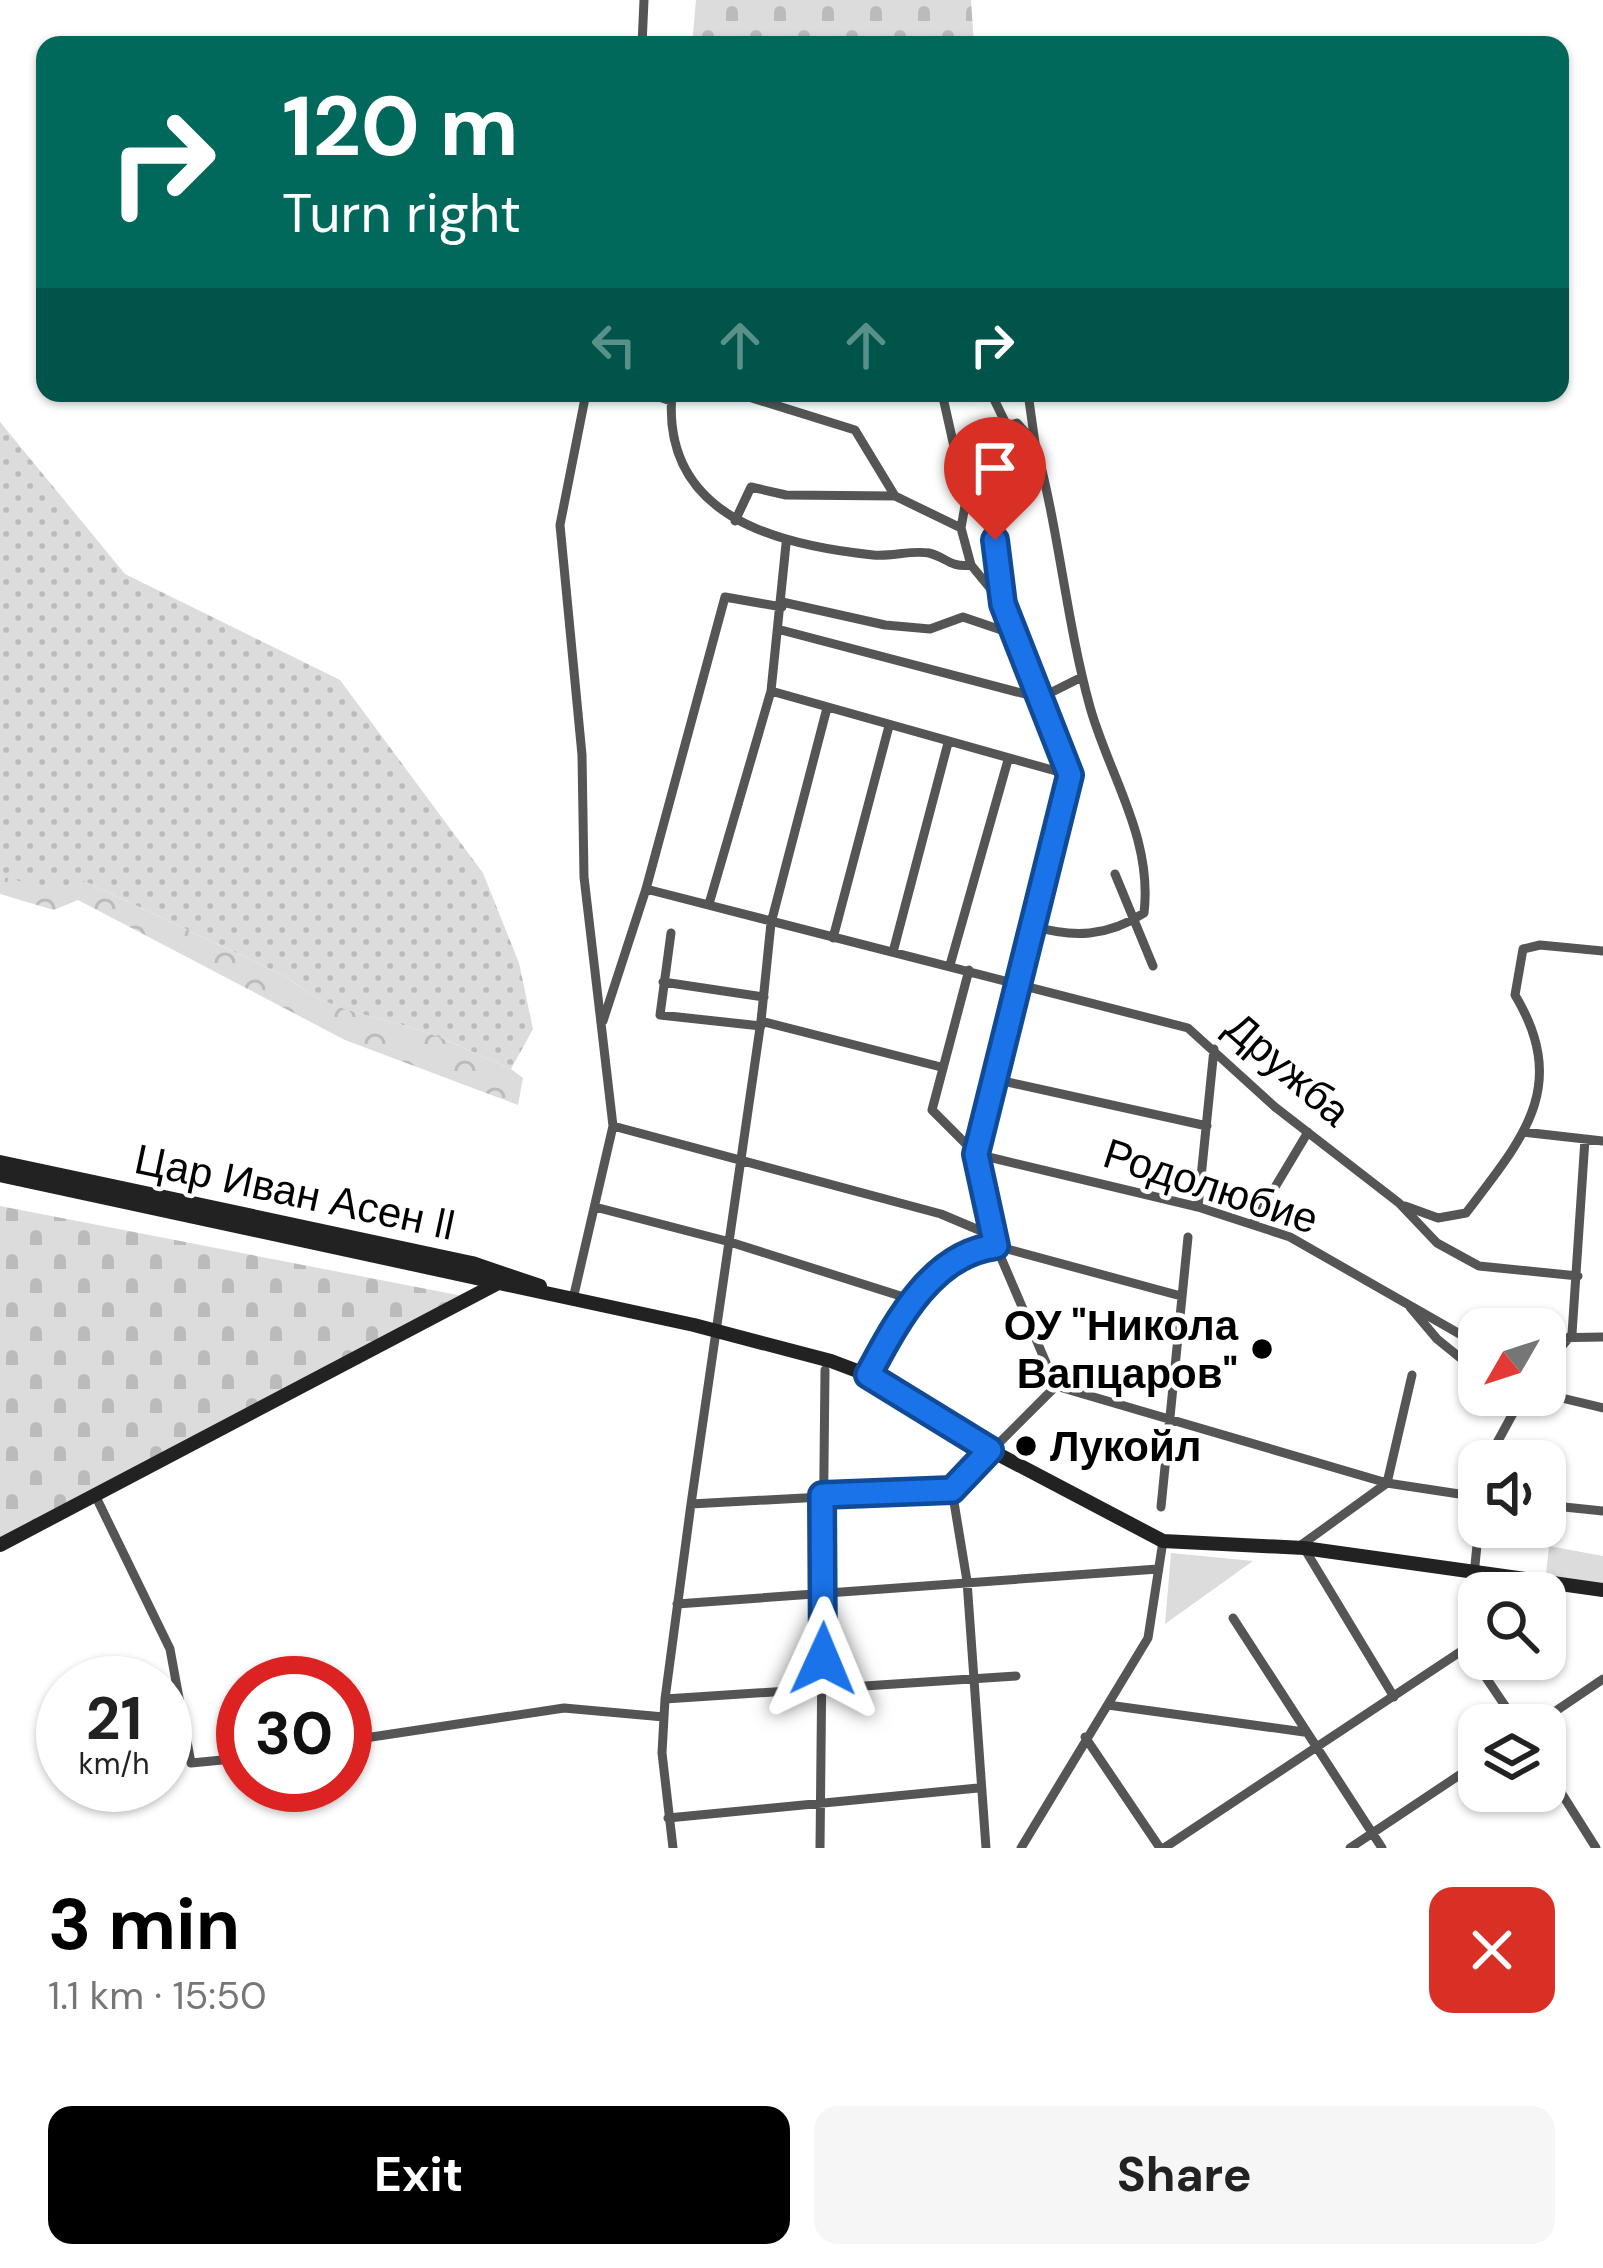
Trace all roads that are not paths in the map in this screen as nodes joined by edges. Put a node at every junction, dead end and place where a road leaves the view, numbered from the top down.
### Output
1 (644, 0) edge
2 (642, 36) edge
3 (584, 402) edge
4 (673, 402) edge
5 (765, 402) edge
6 (944, 402) edge
7 (997, 402) edge
8 (1029, 402) edge
9 (1030, 410) junction
10 (1012, 425) junction
11 (1035, 443) junction
12 (895, 496) junction
13 (735, 521) junction
14 (961, 528) junction
15 (786, 544) junction
16 (970, 565) junction
17 (782, 604) junction
18 (1003, 604) junction
19 (781, 630) junction
20 (1016, 635) junction
21 (1082, 676) junction
22 (770, 691) junction
23 (1040, 698) junction
24 (827, 708) junction
25 (889, 726) junction
26 (948, 743) junction
27 (1008, 760) junction
28 (1070, 775) junction
29 (1114, 874) dead end
30 (646, 889) junction
31 (709, 904) junction
32 (1132, 920) junction
33 (770, 922) junction
34 (1033, 926) junction
35 (671, 933) dead end
36 (833, 938) junction
37 (1603, 951) edge
38 (892, 952) junction
39 (950, 965) junction
40 (1153, 966) dead end
41 (969, 970) junction
42 (663, 982) junction
43 (1018, 982) junction
44 (764, 997) junction
45 (761, 1023) junction
46 (601, 1026) junction
47 (1214, 1048) junction
48 (941, 1067) junction
49 (994, 1079) junction
50 (613, 1126) junction
51 (1207, 1126) junction
52 (1308, 1132) junction
53 (1522, 1132) junction
54 (1585, 1139) junction
55 (1603, 1141) edge
56 (976, 1154) junction
57 (0, 1162) edge
58 (740, 1164) junction
59 (0, 1175) edge
60 (1399, 1203) junction
61 (595, 1207) junction
62 (1198, 1207) junction
63 (1253, 1224) junction
64 (1188, 1237) dead end
65 (994, 1241) junction
66 (730, 1242) junction
67 (514, 1275) junction
68 (1578, 1276) junction
69 (498, 1284) junction
70 (1181, 1296) junction
71 (573, 1299) junction
72 (910, 1299) junction
73 (1403, 1299) junction
74 (716, 1331) junction
75 (1458, 1333) edge
76 (1572, 1334) junction
77 (1566, 1335) edge
78 (1603, 1337) edge
79 (1566, 1341) edge
80 (1458, 1356) edge
81 (825, 1370) dead end
82 (868, 1375) junction
83 (1412, 1375) dead end
84 (1055, 1386) junction
85 (1566, 1399) edge
86 (1603, 1408) edge
87 (1170, 1417) junction
88 (990, 1450) junction
89 (1387, 1483) junction
90 (952, 1490) junction
91 (1458, 1494) edge
92 (95, 1495) junction
93 (822, 1495) junction
94 (691, 1504) junction
95 (1161, 1507) dead end
96 (1566, 1507) edge
97 (1603, 1511) edge
98 (1163, 1540) junction
99 (0, 1545) edge
100 (1300, 1548) junction
101 (1157, 1569) junction
102 (1458, 1573) edge
103 (968, 1581) junction
104 (1566, 1586) edge
105 (1603, 1590) edge
106 (824, 1594) junction
107 (677, 1604) junction
108 (1233, 1618) dead end
109 (1458, 1653) edge
110 (1016, 1676) dead end
111 (1603, 1679) edge
112 (974, 1680) junction
113 (822, 1691) junction
114 (1394, 1697) junction
115 (665, 1699) junction
116 (1566, 1704) edge
117 (1108, 1705) junction
118 (664, 1718) junction
119 (1305, 1732) junction
120 (372, 1737) edge
121 (1085, 1738) junction
122 (1317, 1749) junction
123 (216, 1760) edge
124 (1458, 1776) edge
125 (978, 1788) junction
126 (1566, 1800) edge
127 (821, 1803) junction
128 (668, 1818) junction
129 (1371, 1833) junction
130 (673, 1848) edge
131 (820, 1848) edge
132 (986, 1848) edge
133 (1021, 1848) edge
134 (1162, 1848) edge
135 (1350, 1848) edge
136 (1382, 1848) edge
137 (1597, 1848) edge

1 - 2 street
3 - 46 street
4 - 13 street
5 - 12 street
6 - 14 street
7 - 10 street
8 - 9 street
9 - 10 street
9 - 11 street
10 - 11 street
10 - 18 street
11 - 21 street
12 - 13 street
12 - 14 street
13 - 15 street
14 - 16 street
15 - 16 street
15 - 17 street
16 - 18 street
17 - 19 street
17 - 20 street
17 - 30 street
18 - 20 street
19 - 22 street
19 - 23 street
20 - 23 street
21 - 23 street
21 - 32 street
22 - 24 street
22 - 31 street
23 - 28 street
24 - 25 street
24 - 33 street
25 - 26 street
25 - 36 street
26 - 27 street
26 - 38 street
27 - 28 street
27 - 39 street
28 - 34 street
29 - 32 street
30 - 31 street, Дружба
30 - 46 street
31 - 33 street, Дружба
32 - 34 street
32 - 40 street
33 - 36 street, Дружба
33 - 44 street
34 - 43 street
35 - 42 street
36 - 38 street, Дружба
37 - 53 street
38 - 39 street, Дружба
39 - 41 street, Дружба
41 - 43 street, Дружба
41 - 48 street
42 - 44 street
42 - 45 street
43 - 47 street, Дружба
43 - 49 street
44 - 45 street
45 - 48 street
45 - 58 street
46 - 50 street
47 - 51 street
47 - 52 street, Дружба
48 - 56 street
49 - 51 street
49 - 56 street
50 - 58 street
50 - 61 street
51 - 62 street
52 - 60 street, Дружба
52 - 63 street
53 - 54 street
53 - 60 street
54 - 55 street
54 - 68 street
56 - 62 street, Родолюбие
56 - 65 street
57 - 67 street, Цар Иван Асен II
58 - 65 street
58 - 66 street
59 - 69 street, Цар Иван Асен II
60 - 68 street, Дружба
61 - 66 street
61 - 71 street
62 - 63 street, Родолюбие
63 - 73 street, Родолюбие
64 - 70 street
65 - 70 street
65 - 72 street
65 - 84 street
66 - 72 street
66 - 74 street
67 - 69 street
67 - 71 street, Цар Иван Асен II
68 - 76 street
69 - 71 street, Цар Иван Асен II
69 - 92 street
70 - 87 street
71 - 74 street, Цар Иван Асен II
72 - 82 street
73 - 75 street, Родолюбие
73 - 80 street
74 - 82 street, Цар Иван Асен II
74 - 94 street
76 - 77 street
76 - 78 street
76 - 79 street
81 - 93 street
82 - 88 street, Цар Иван Асен II
83 - 89 street
84 - 87 street
84 - 88 street
85 - 86 street
87 - 89 street
87 - 95 street
88 - 90 street
88 - 98 street, Цар Иван Асен II
89 - 91 street
89 - 100 street
90 - 93 street
90 - 103 street
92 - 99 street
92 - 123 street
93 - 94 street
93 - 106 street
94 - 107 street
96 - 97 street
98 - 100 street, Цар Иван Асен II
98 - 101 street
100 - 102 street, Цар Иван Асен II
100 - 114 street
101 - 103 street
101 - 117 street
103 - 106 street
103 - 112 street
104 - 105 street, Цар Иван Асен II
106 - 107 street
106 - 113 street
107 - 115 street
108 - 119 street
109 - 114 street
110 - 112 street
111 - 116 street
112 - 113 street
112 - 125 street
113 - 115 street
113 - 127 street
114 - 122 street
115 - 118 street
117 - 119 street
117 - 121 street
118 - 120 street
118 - 128 street
119 - 122 street
121 - 133 street
121 - 134 street
122 - 129 street
122 - 134 street
124 - 129 street
125 - 127 street
125 - 132 street
126 - 137 street
127 - 128 street
127 - 131 street
128 - 130 street
129 - 135 street
129 - 136 street

